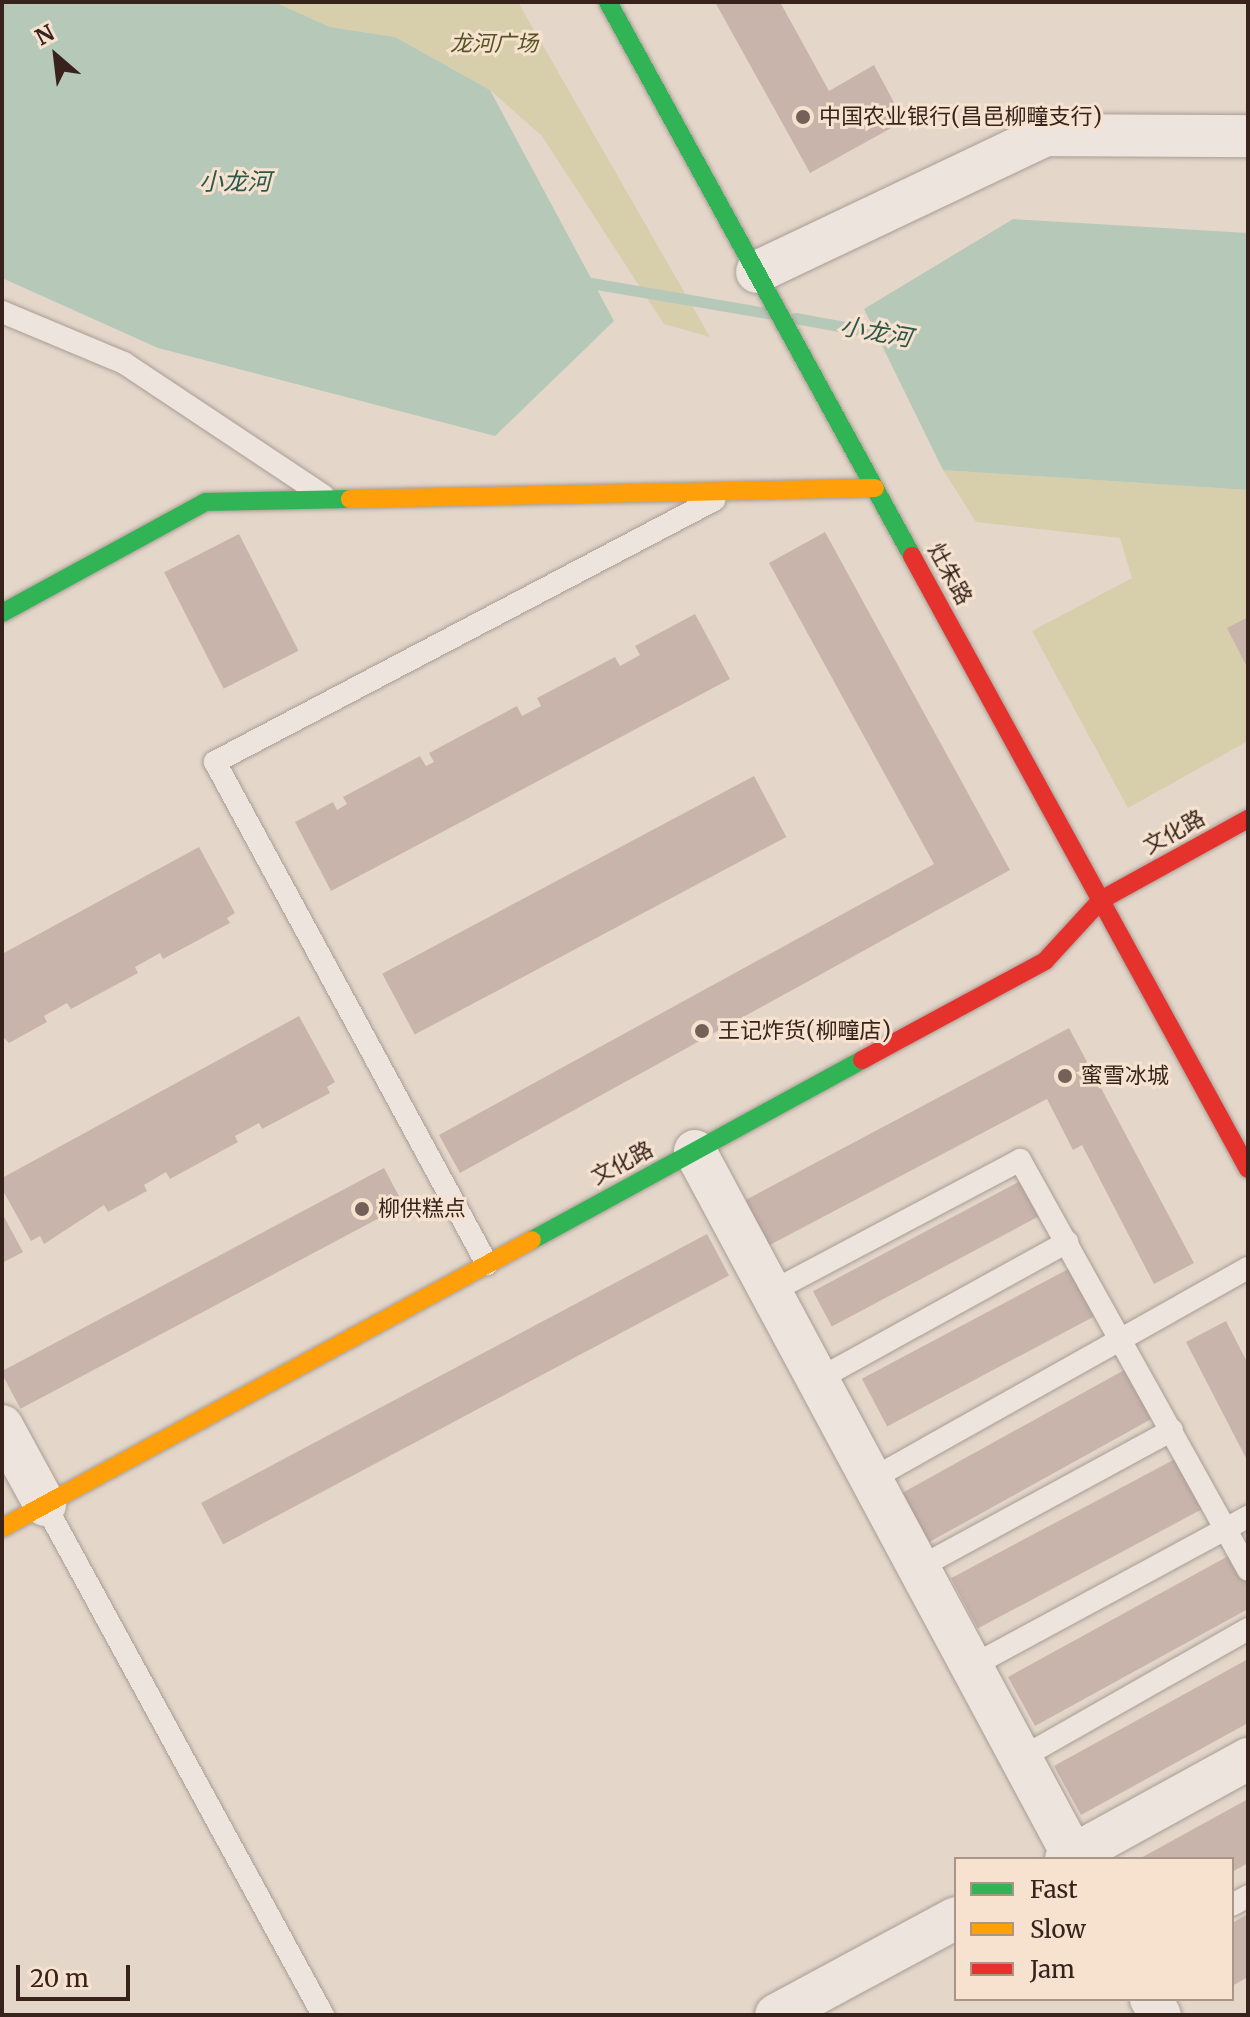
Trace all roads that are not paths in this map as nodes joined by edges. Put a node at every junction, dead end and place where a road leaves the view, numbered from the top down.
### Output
1 (608, 2) edge
2 (1248, 136) edge
3 (757, 272) junction
4 (2, 312) edge
5 (875, 488) junction
6 (731, 491) junction
7 (330, 499) junction
8 (2, 613) edge
9 (1248, 819) edge
10 (1101, 900) junction
11 (695, 1151) junction
12 (1248, 1169) edge
13 (1067, 1242) junction
14 (487, 1264) junction
15 (1248, 1268) edge
16 (769, 1293) junction
17 (1123, 1339) junction
18 (817, 1380) junction
19 (2, 1426) edge
20 (1172, 1430) junction
21 (870, 1480) junction
22 (45, 1505) junction
23 (1248, 1517) edge
24 (2, 1528) edge
25 (1226, 1530) junction
26 (918, 1568) junction
27 (1248, 1570) edge
28 (1248, 1629) edge
29 (972, 1666) junction
30 (1021, 1758) junction
31 (1248, 1759) edge
32 (1071, 1857) edge
33 (1074, 1857) edge
34 (954, 1919) edge
35 (323, 2015) edge
36 (776, 2015) edge

1 - 3 street, 灶朱路
2 - 3 street
3 - 5 street, 灶朱路
4 - 7 lane
5 - 6 street
5 - 10 street, 灶朱路
6 - 7 street
6 - 14 lane
7 - 8 street
9 - 10 street, 文化路
10 - 11 street, 文化路
10 - 12 street, 灶朱路
11 - 14 street, 文化路
11 - 16 street
13 - 16 lane
13 - 17 lane
13 - 18 lane
14 - 22 street, 文化路
15 - 17 lane
16 - 18 street
17 - 20 lane
17 - 21 lane
18 - 21 street
19 - 22 street
20 - 25 lane
20 - 26 lane
21 - 26 street
22 - 24 street, 文化路
22 - 35 lane
23 - 25 lane
25 - 27 lane
25 - 29 lane
26 - 29 street
28 - 30 lane
29 - 30 street
30 - 32 street
31 - 33 street
34 - 36 street

